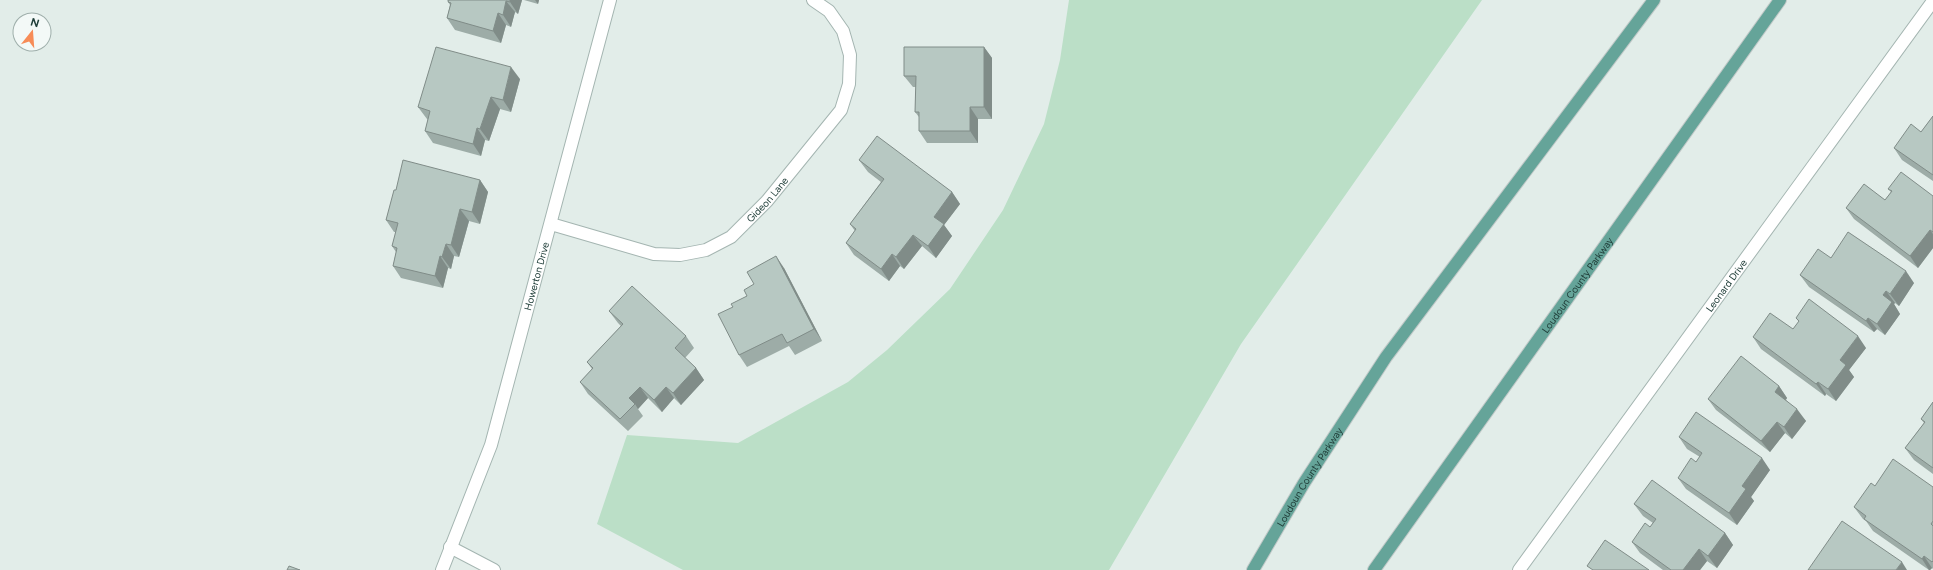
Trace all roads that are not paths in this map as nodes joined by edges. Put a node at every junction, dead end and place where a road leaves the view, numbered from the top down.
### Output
1 (610, 0) edge
2 (813, 0) edge
3 (1654, 0) edge
4 (1780, 0) edge
5 (1933, 1) edge
6 (551, 224) junction
7 (450, 547) junction
8 (442, 570) edge
9 (494, 570) edge
10 (1253, 570) edge
11 (1374, 570) edge
12 (1519, 570) edge

1 - 6 street, Howerton Drive
2 - 6 street, Gideon Lane
3 - 10 main road, Loudoun County Parkway
4 - 11 main road, Loudoun County Parkway
5 - 12 street, Leonard Drive
6 - 7 street, Howerton Drive
7 - 8 street, Howerton Drive
7 - 9 street

